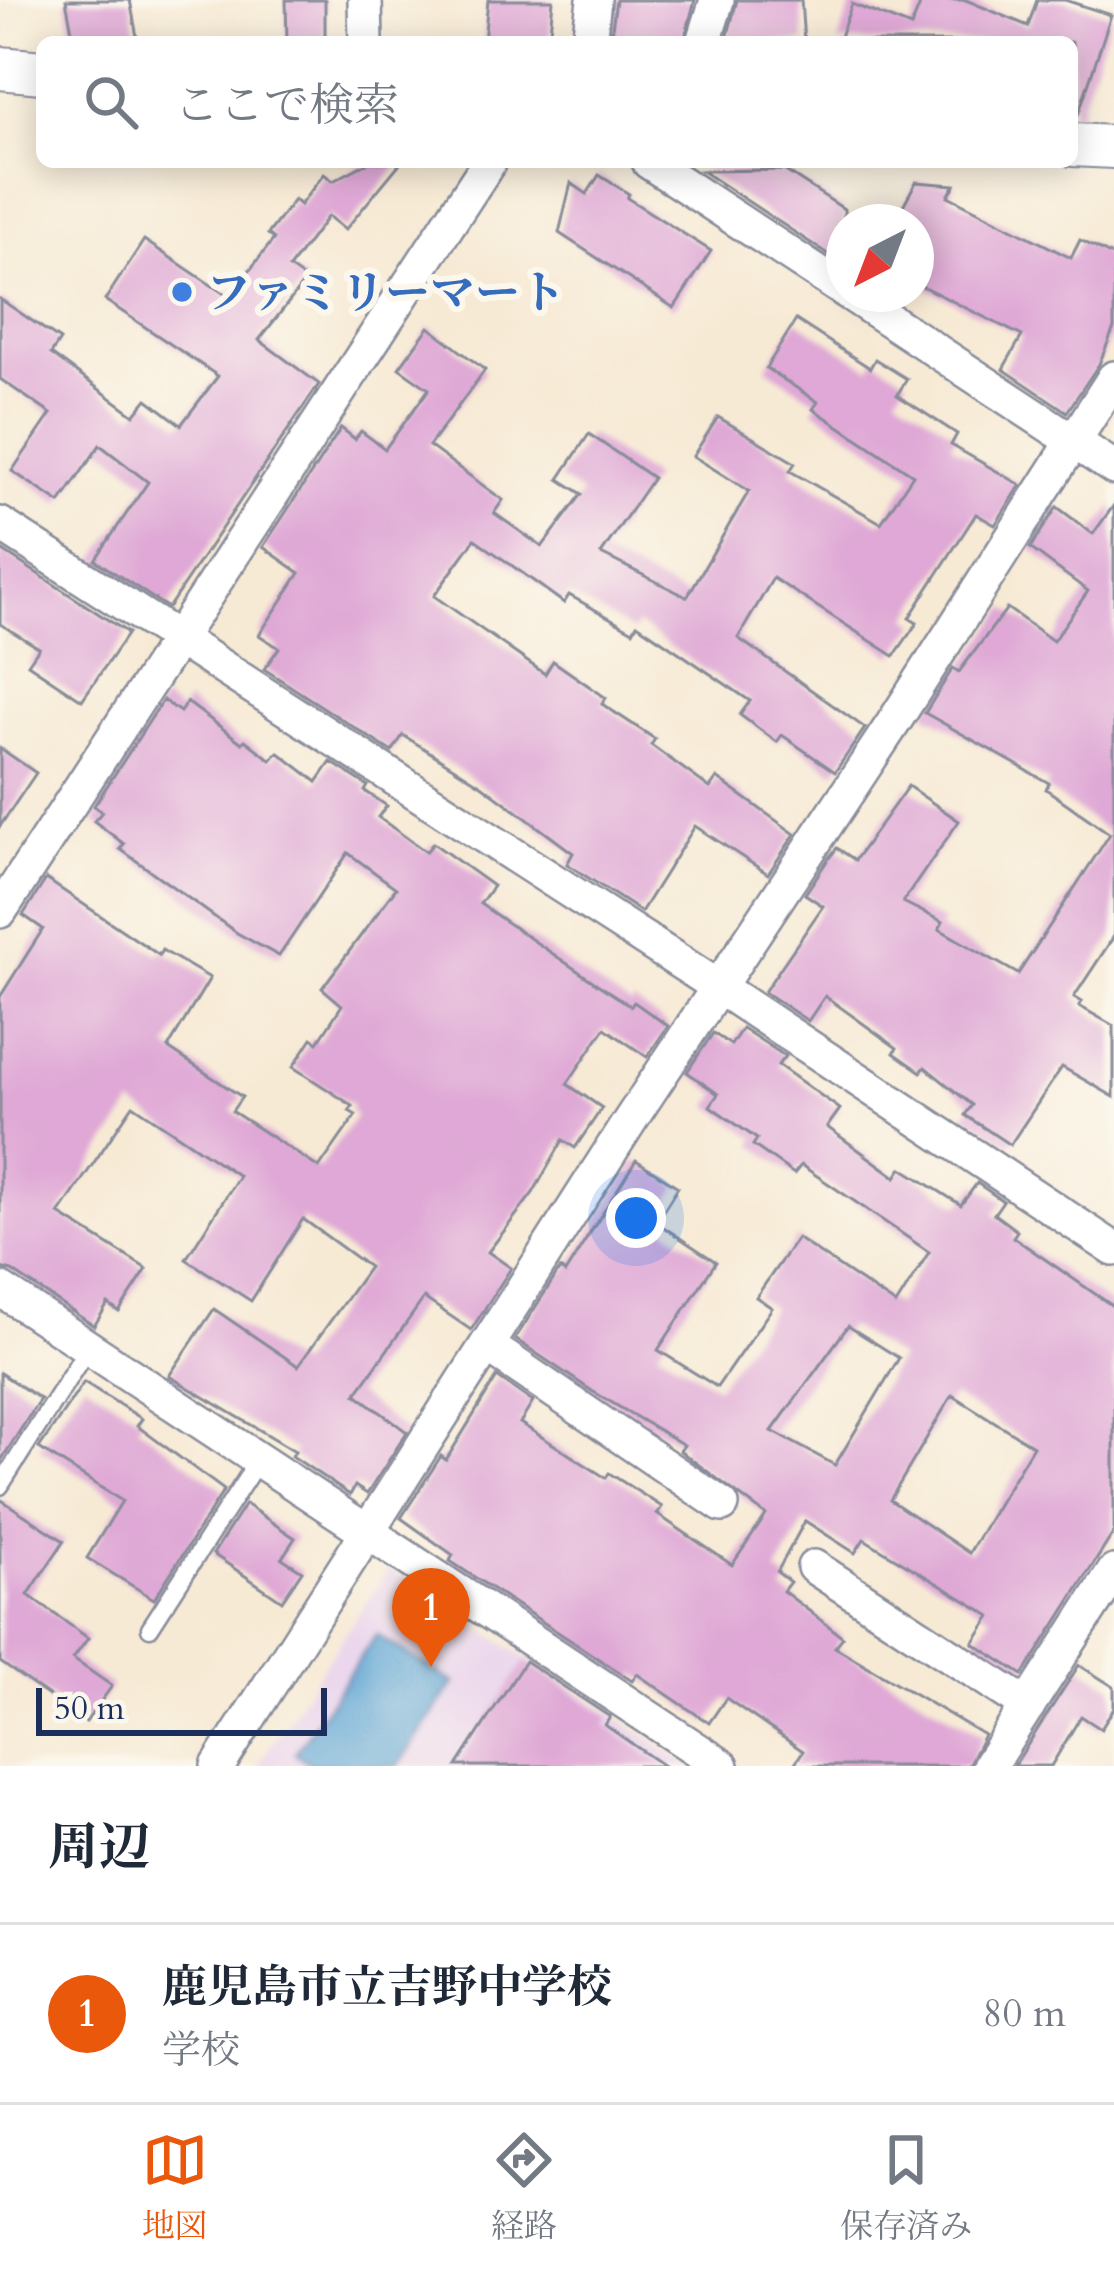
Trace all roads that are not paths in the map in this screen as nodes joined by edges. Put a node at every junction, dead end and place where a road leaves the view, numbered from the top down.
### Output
1 (365, 0) edge
2 (594, 0) edge
3 (717, 0) edge
4 (367, 36) edge
5 (590, 36) edge
6 (706, 36) edge
7 (0, 68) edge
8 (36, 72) edge
9 (485, 168) edge
10 (658, 168) edge
11 (826, 278) edge
12 (877, 312) edge
13 (1114, 378) edge
14 (1074, 442) junction
15 (1114, 468) edge
16 (0, 524) edge
17 (178, 638) junction
18 (0, 911) edge
19 (720, 988) junction
20 (1114, 1249) edge
21 (0, 1289) edge
22 (488, 1346) junction
23 (87, 1349) junction
24 (259, 1459) junction
25 (0, 1486) edge
26 (722, 1505) dead end
27 (369, 1532) junction
28 (814, 1567) dead end
29 (1114, 1572) edge
30 (150, 1628) dead end
31 (1028, 1706) junction
32 (218, 1766) edge
33 (722, 1766) edge
34 (989, 1766) edge

1 - 4 street
2 - 5 street
3 - 6 street
7 - 8 street
9 - 17 street
10 - 11 street
12 - 14 street
13 - 14 street
14 - 15 street
14 - 19 street
16 - 17 street
17 - 18 street
17 - 19 street
19 - 20 street
19 - 22 street
21 - 23 street
22 - 26 street
22 - 27 street
23 - 24 street
23 - 25 lane
24 - 27 street
24 - 30 lane
27 - 32 street
27 - 33 street
28 - 31 street
29 - 31 street
31 - 34 street

